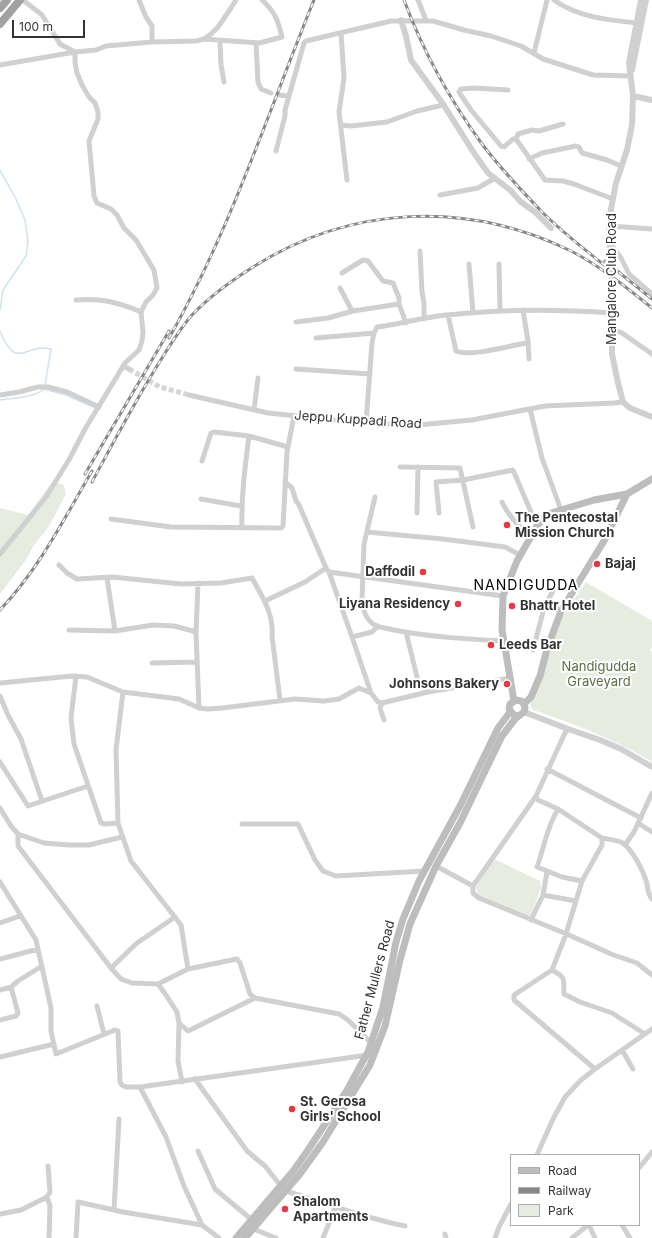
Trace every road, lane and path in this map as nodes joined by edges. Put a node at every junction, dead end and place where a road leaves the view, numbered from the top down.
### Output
1 (7, 0) edge
2 (22, 0) edge
3 (139, 0) edge
4 (236, 0) edge
5 (262, 0) edge
6 (418, 0) edge
7 (547, 0) edge
8 (554, 0) edge
9 (641, 0) edge
10 (646, 0) edge
11 (0, 8) edge
12 (401, 20) junction
13 (426, 20) junction
14 (637, 23) junction
15 (0, 24) edge
16 (340, 33) junction
17 (203, 39) junction
18 (220, 41) junction
19 (152, 42) junction
20 (256, 43) junction
21 (75, 52) junction
22 (534, 53) junction
23 (0, 65) edge
24 (631, 76) junction
25 (224, 82) dead end
26 (508, 90) dead end
27 (270, 93) dead end
28 (279, 95) dead end
29 (288, 96) junction
30 (633, 96) junction
31 (652, 100) edge
32 (443, 104) junction
33 (341, 124) junction
34 (563, 124) dead end
35 (516, 139) junction
36 (276, 151) dead end
37 (530, 159) junction
38 (622, 166) junction
39 (495, 178) junction
40 (347, 180) dead end
41 (440, 195) dead end
42 (613, 199) junction
43 (610, 226) junction
44 (551, 228) dead end
45 (652, 229) edge
46 (610, 243) junction
47 (420, 251) dead end
48 (469, 264) dead end
49 (500, 264) dead end
50 (342, 273) dead end
51 (340, 288) dead end
52 (652, 294) edge
53 (76, 300) dead end
54 (399, 304) junction
55 (500, 310) junction
56 (523, 310) junction
57 (353, 311) junction
58 (141, 312) junction
59 (474, 313) junction
60 (612, 313) junction
61 (448, 315) junction
62 (424, 319) junction
63 (296, 322) dead end
64 (406, 323) junction
65 (612, 329) junction
66 (374, 332) junction
67 (316, 338) dead end
68 (528, 341) junction
69 (652, 354) edge
70 (529, 358) dead end
71 (123, 366) junction
72 (129, 369) tunnel mouth
73 (296, 369) dead end
74 (370, 374) junction
75 (258, 378) dead end
76 (0, 395) edge
77 (189, 395) tunnel mouth
78 (623, 402) junction
79 (99, 407) junction
80 (530, 409) junction
81 (254, 410) junction
82 (294, 416) junction
83 (652, 417) edge
84 (366, 423) junction
85 (249, 436) junction
86 (288, 447) junction
87 (202, 461) dead end
88 (400, 467) dead end
89 (418, 467) junction
90 (652, 479) edge
91 (463, 480) junction
92 (285, 482) junction
93 (627, 494) junction
94 (375, 497) dead end
95 (202, 499) dead end
96 (502, 502) dead end
97 (242, 506) junction
98 (561, 510) junction
99 (417, 513) dead end
100 (439, 513) dead end
101 (111, 519) dead end
102 (537, 526) junction
103 (473, 527) dead end
104 (242, 528) junction
105 (367, 532) junction
106 (531, 537) junction
107 (0, 554) edge
108 (520, 555) junction
109 (59, 565) dead end
110 (327, 570) junction
111 (363, 577) junction
112 (107, 578) junction
113 (198, 583) junction
114 (553, 591) dead end
115 (503, 596) junction
116 (265, 601) junction
117 (547, 602) junction
118 (561, 611) junction
119 (378, 626) junction
120 (69, 630) dead end
121 (115, 631) junction
122 (406, 632) junction
123 (196, 633) junction
124 (352, 637) junction
125 (504, 641) junction
126 (533, 650) dead end
127 (197, 662) junction
128 (152, 664) dead end
129 (76, 676) junction
130 (510, 678) junction
131 (0, 683) edge
132 (123, 692) junction
133 (428, 692) junction
134 (371, 693) junction
135 (0, 696) edge
136 (280, 700) junction
137 (514, 701) junction
138 (382, 703) junction
139 (524, 704) junction
140 (199, 708) junction
141 (510, 712) junction
142 (521, 714) junction
143 (384, 720) dead end
144 (568, 730) junction
145 (0, 762) edge
146 (652, 767) edge
147 (547, 769) junction
148 (88, 786) junction
149 (652, 793) edge
150 (536, 796) junction
151 (42, 802) junction
152 (0, 808) edge
153 (558, 809) junction
154 (640, 820) junction
155 (118, 823) junction
156 (242, 824) dead end
157 (652, 832) edge
158 (18, 834) junction
159 (122, 837) junction
160 (602, 838) junction
161 (625, 846) junction
162 (436, 866) junction
163 (424, 871) junction
164 (547, 872) junction
165 (582, 881) junction
166 (0, 882) edge
167 (473, 886) junction
168 (2, 890) edge
169 (543, 895) junction
170 (652, 898) edge
171 (576, 901) junction
172 (20, 916) junction
173 (175, 917) junction
174 (531, 920) junction
175 (0, 923) edge
176 (566, 934) junction
177 (38, 949) junction
178 (0, 959) edge
179 (42, 966) junction
180 (110, 968) junction
181 (188, 969) junction
182 (552, 970) junction
183 (652, 974) edge
184 (158, 984) junction
185 (11, 987) junction
186 (0, 990) edge
187 (255, 998) junction
188 (97, 1006) dead end
189 (0, 1020) edge
190 (179, 1023) junction
191 (652, 1029) edge
192 (104, 1034) junction
193 (645, 1034) junction
194 (371, 1043) junction
195 (54, 1044) junction
196 (622, 1050) junction
197 (370, 1056) junction
198 (0, 1057) edge
199 (595, 1069) junction
200 (633, 1069) dead end
201 (195, 1079) junction
202 (182, 1082) junction
203 (140, 1087) junction
204 (119, 1119) dead end
205 (198, 1151) dead end
206 (652, 1152) edge
207 (537, 1154) edge
208 (48, 1166) dead end
209 (640, 1167) edge
210 (283, 1188) junction
211 (47, 1197) junction
212 (510, 1206) edge
213 (335, 1208) junction
214 (114, 1210) junction
215 (0, 1214) edge
216 (252, 1220) junction
217 (202, 1225) junction
218 (405, 1226) dead end
219 (588, 1226) edge
220 (589, 1226) edge
221 (623, 1226) edge
222 (249, 1227) junction
223 (49, 1238) edge
224 (76, 1238) edge
225 (219, 1238) edge
226 (236, 1238) edge
227 (245, 1238) edge
228 (276, 1238) edge
229 (323, 1238) edge
230 (495, 1238) edge
231 (572, 1238) edge
232 (595, 1238) edge
233 (630, 1238) edge

1 - 11 highway
2 - 15 highway
2 - 21 street
3 - 19 street
4 - 17 street
5 - 20 street
6 - 13 street
7 - 22 street
8 - 14 street
9 - 14 street, Mangalore Club Road
10 - 24 street, Mangalore Club Road
12 - 13 street
12 - 16 street
12 - 32 street
13 - 22 street
14 - 24 street, Mangalore Club Road
16 - 29 street
16 - 33 street
17 - 18 street
17 - 19 street
18 - 20 street
18 - 25 street
19 - 21 street
20 - 27 street
21 - 23 street
21 - 58 street
22 - 24 street
24 - 30 street, Mangalore Club Road
26 - 35 street
28 - 29 street
29 - 36 street
30 - 31 street
30 - 38 street, Mangalore Club Road
32 - 33 street
32 - 39 street
33 - 40 street
34 - 35 street
35 - 37 street
37 - 38 street
37 - 42 street
38 - 42 street, Mangalore Club Road
39 - 41 street
39 - 44 street
42 - 43 street, Mangalore Club Road
43 - 45 street
43 - 46 street, Mangalore Club Road
46 - 52 street
46 - 60 street, Mangalore Club Road, bridge
47 - 62 street
48 - 59 street
49 - 55 street
50 - 54 street
51 - 57 street
53 - 58 street
54 - 57 street
54 - 64 street
55 - 56 street
55 - 59 street
56 - 60 street
56 - 68 street
57 - 63 street
58 - 71 street
59 - 61 street
60 - 65 street, Mangalore Club Road
61 - 62 street
61 - 68 street
62 - 64 street
64 - 66 street
65 - 69 street
65 - 78 street, Mangalore Club Road
66 - 67 street
66 - 74 street
68 - 70 street
71 - 72 street
71 - 79 street
73 - 74 street
74 - 84 street
75 - 81 street
76 - 79 street
77 - 81 street, Jeppu Kuppadi Road
78 - 80 street, Jeppu Kuppadi Road
78 - 83 street
79 - 107 street
80 - 84 street, Jeppu Kuppadi Road
80 - 98 street
81 - 82 street, Jeppu Kuppadi Road
82 - 84 street, Jeppu Kuppadi Road
82 - 86 street
85 - 86 street
85 - 87 street
85 - 97 street
86 - 92 street
88 - 89 street
89 - 91 street
89 - 99 street
90 - 93 main road
91 - 100 street
91 - 102 street
91 - 103 street
92 - 104 street
92 - 110 street
93 - 98 main road
93 - 118 main road
94 - 105 street
95 - 97 street
96 - 106 street
97 - 104 street
98 - 102 main road
101 - 104 street
102 - 106 main road
105 - 108 street
105 - 111 street
106 - 108 main road
108 - 115 main road
109 - 112 street
110 - 111 street
110 - 116 street
110 - 124 street
111 - 115 street
111 - 119 street
112 - 113 street
112 - 121 street
113 - 116 street
113 - 123 street
114 - 117 street
115 - 125 main road
116 - 136 street
117 - 118 street
117 - 126 street
118 - 139 main road
119 - 122 street
119 - 124 street
120 - 121 street
121 - 123 street
122 - 125 street
122 - 133 street
123 - 127 street
124 - 134 street
125 - 130 main road
127 - 128 street
127 - 140 street
129 - 131 street
129 - 132 street
129 - 148 street
130 - 133 street
130 - 137 main road
132 - 140 street
132 - 155 street
133 - 138 street
134 - 136 street
134 - 138 street
135 - 151 street
136 - 140 street
137 - 139 main road
137 - 141 main road
138 - 143 street
139 - 142 main road
141 - 142 main road
141 - 163 main road, Father Mullers Road
142 - 144 street
142 - 162 main road
144 - 146 street
144 - 147 street
145 - 151 street
147 - 150 street
147 - 154 street
148 - 151 street
148 - 155 street
149 - 154 street
150 - 153 street
150 - 167 street
152 - 158 street
153 - 160 street
153 - 164 street
154 - 157 street
154 - 161 street
155 - 159 street
156 - 163 street
158 - 159 street
158 - 180 street
159 - 173 street
160 - 161 street
160 - 165 street
161 - 170 street
162 - 167 street
162 - 197 main road
163 - 194 main road, Father Mullers Road
164 - 165 street
164 - 169 street
165 - 171 street
166 - 168 street
167 - 174 street
168 - 172 street
169 - 171 street
169 - 174 street
171 - 176 street
172 - 175 street
172 - 177 street
173 - 180 street
173 - 181 street
174 - 176 street
176 - 182 street
176 - 183 street
177 - 178 street
177 - 179 street
179 - 185 street
179 - 195 street
180 - 184 street
181 - 184 street
181 - 187 street
182 - 193 street
182 - 199 street
184 - 190 street
185 - 186 street
185 - 189 street
187 - 190 street
187 - 194 street
188 - 192 street
190 - 202 street
191 - 193 street
192 - 195 street
192 - 203 street
193 - 196 street
194 - 197 main road, Father Mullers Road
195 - 198 street
196 - 199 street
196 - 200 street
197 - 201 street
197 - 210 main road, Father Mullers Road
199 - 207 street
201 - 202 street
201 - 210 street
202 - 203 street
203 - 217 street
204 - 214 street
205 - 216 street
206 - 209 street
208 - 211 street
210 - 213 street
210 - 216 main road, Father Mullers Road
210 - 222 main road
211 - 215 street
211 - 223 street
212 - 230 street
213 - 218 street
213 - 229 street
214 - 217 street
214 - 224 street
216 - 222 main road, Father Mullers Road
217 - 225 street
219 - 231 street
220 - 232 street
221 - 233 street
222 - 226 main road, Father Mullers Road
222 - 227 main road
222 - 228 street

